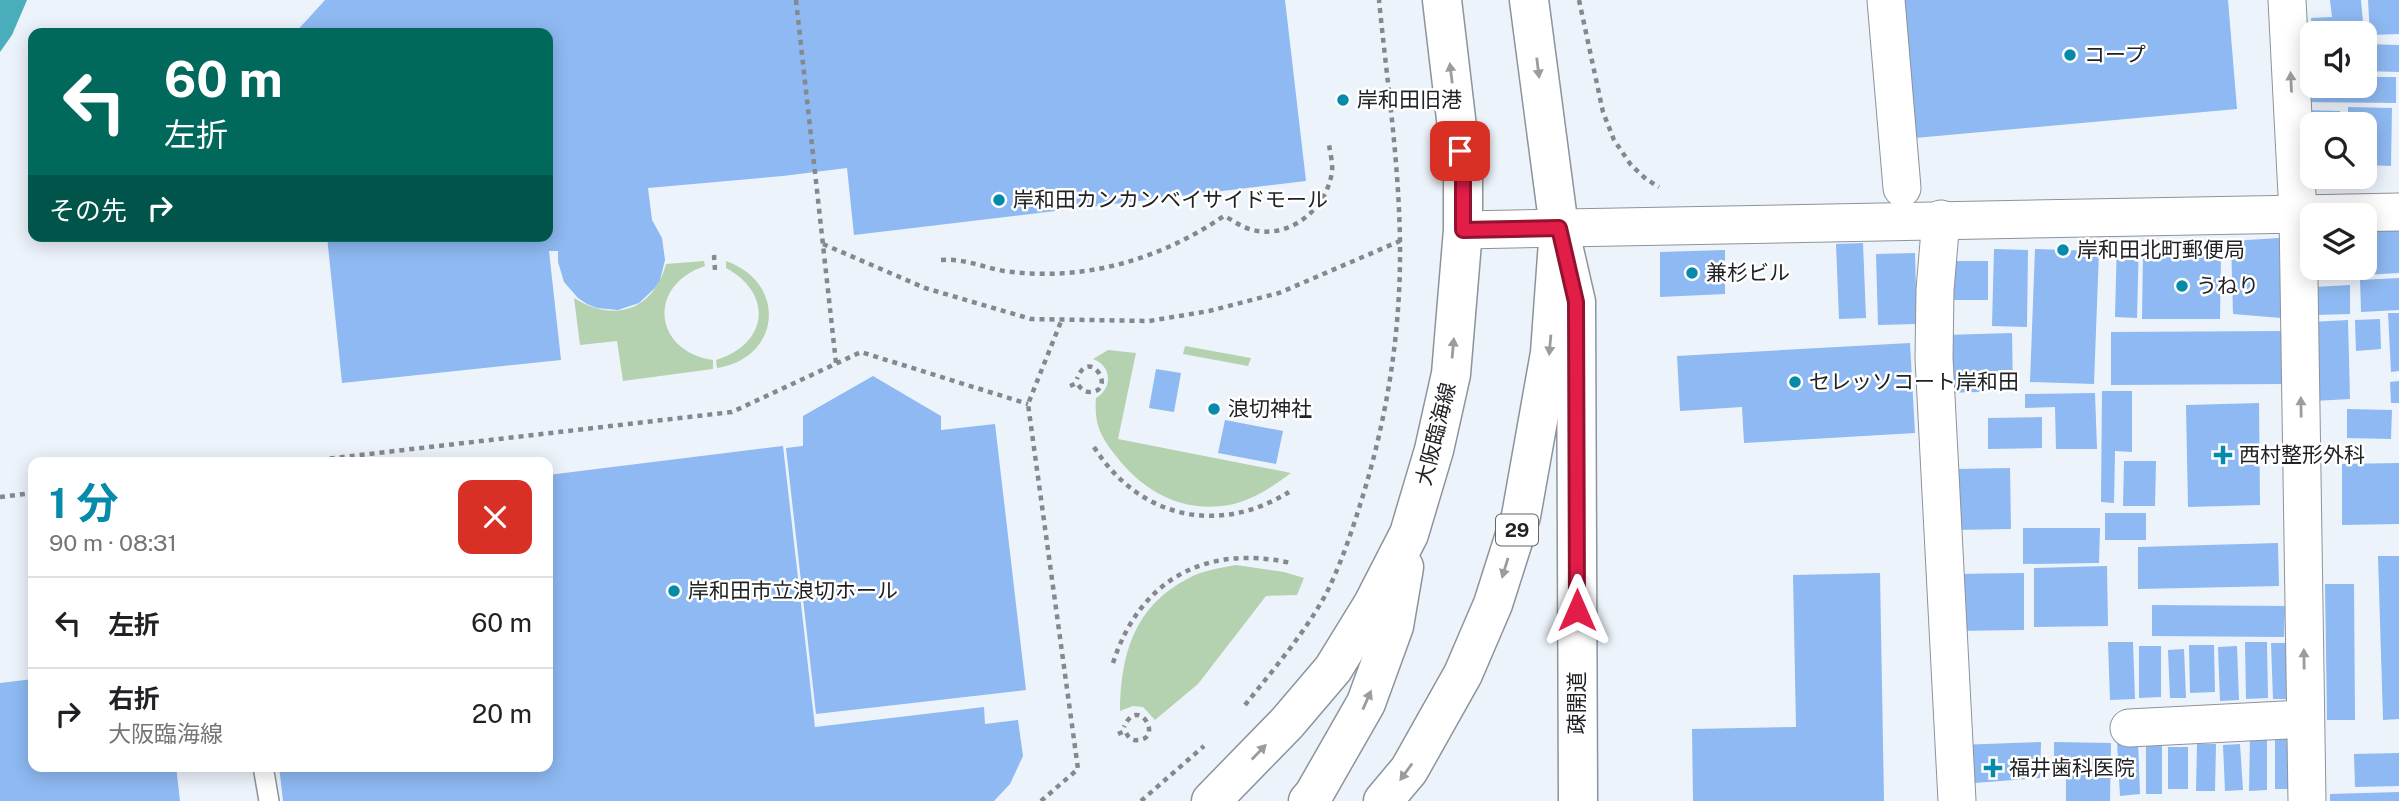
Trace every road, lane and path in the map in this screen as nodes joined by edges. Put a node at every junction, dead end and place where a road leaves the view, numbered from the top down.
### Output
1 (796, 0) edge
2 (1379, 0) edge
3 (1442, 0) edge
4 (1529, 0) edge
5 (1579, 0) edge
6 (1886, 0) edge
7 (2287, 0) edge
8 (1329, 144) dead end
9 (1902, 188) dead end
10 (1663, 189) dead end
11 (2399, 212) edge
12 (2298, 214) junction
13 (1941, 219) junction
14 (1559, 228) junction
15 (1463, 230) junction
16 (1400, 242) junction
17 (823, 244) junction
18 (714, 255) dead end
19 (941, 260) dead end
20 (715, 270) dead end
21 (1062, 319) junction
22 (836, 363) junction
23 (1077, 379) dead end
24 (1070, 386) dead end
25 (1028, 404) junction
26 (1094, 447) dead end
27 (343, 457) edge
28 (1289, 492) dead end
29 (28, 494) edge
30 (0, 497) edge
31 (1409, 534) junction
32 (1291, 564) dead end
33 (1113, 663) dead end
34 (1244, 705) dead end
35 (2305, 719) junction
36 (1124, 727) dead end
37 (2129, 728) dead end
38 (1118, 734) dead end
39 (1206, 745) dead end
40 (264, 772) edge
41 (269, 801) edge
42 (1041, 801) edge
43 (1142, 801) edge
44 (1211, 801) edge
45 (1308, 801) edge
46 (1383, 801) edge
47 (1578, 801) edge
48 (1957, 801) edge
49 (2307, 801) edge

1 - 17 path
2 - 16 path
15 -> 3 main road, 大阪臨海線
4 -> 14 main road, 29
5 - 10 path
6 - 9 street
12 -> 7 street
8 - 19 path
11 - 12 street
12 - 13 street
35 -> 12 street
13 - 14 street
13 - 48 street
14 - 15 street
14 -> 46 main road, 29
14 - 47 main road, 疎開道
31 -> 15 main road, 大阪臨海線
16 - 21 path
16 - 34 path
17 - 21 path
17 - 22 path
18 - 20 path
21 - 25 path
22 - 25 path
22 - 27 path
23 - 24 path
25 - 42 path
26 - 28 path
29 - 30 path
44 -> 31 main road, 大阪臨海線
45 -> 31 main road
32 - 33 path
35 - 37 street
35 - 49 street
36 - 38 path
39 - 43 path
40 - 41 lane

